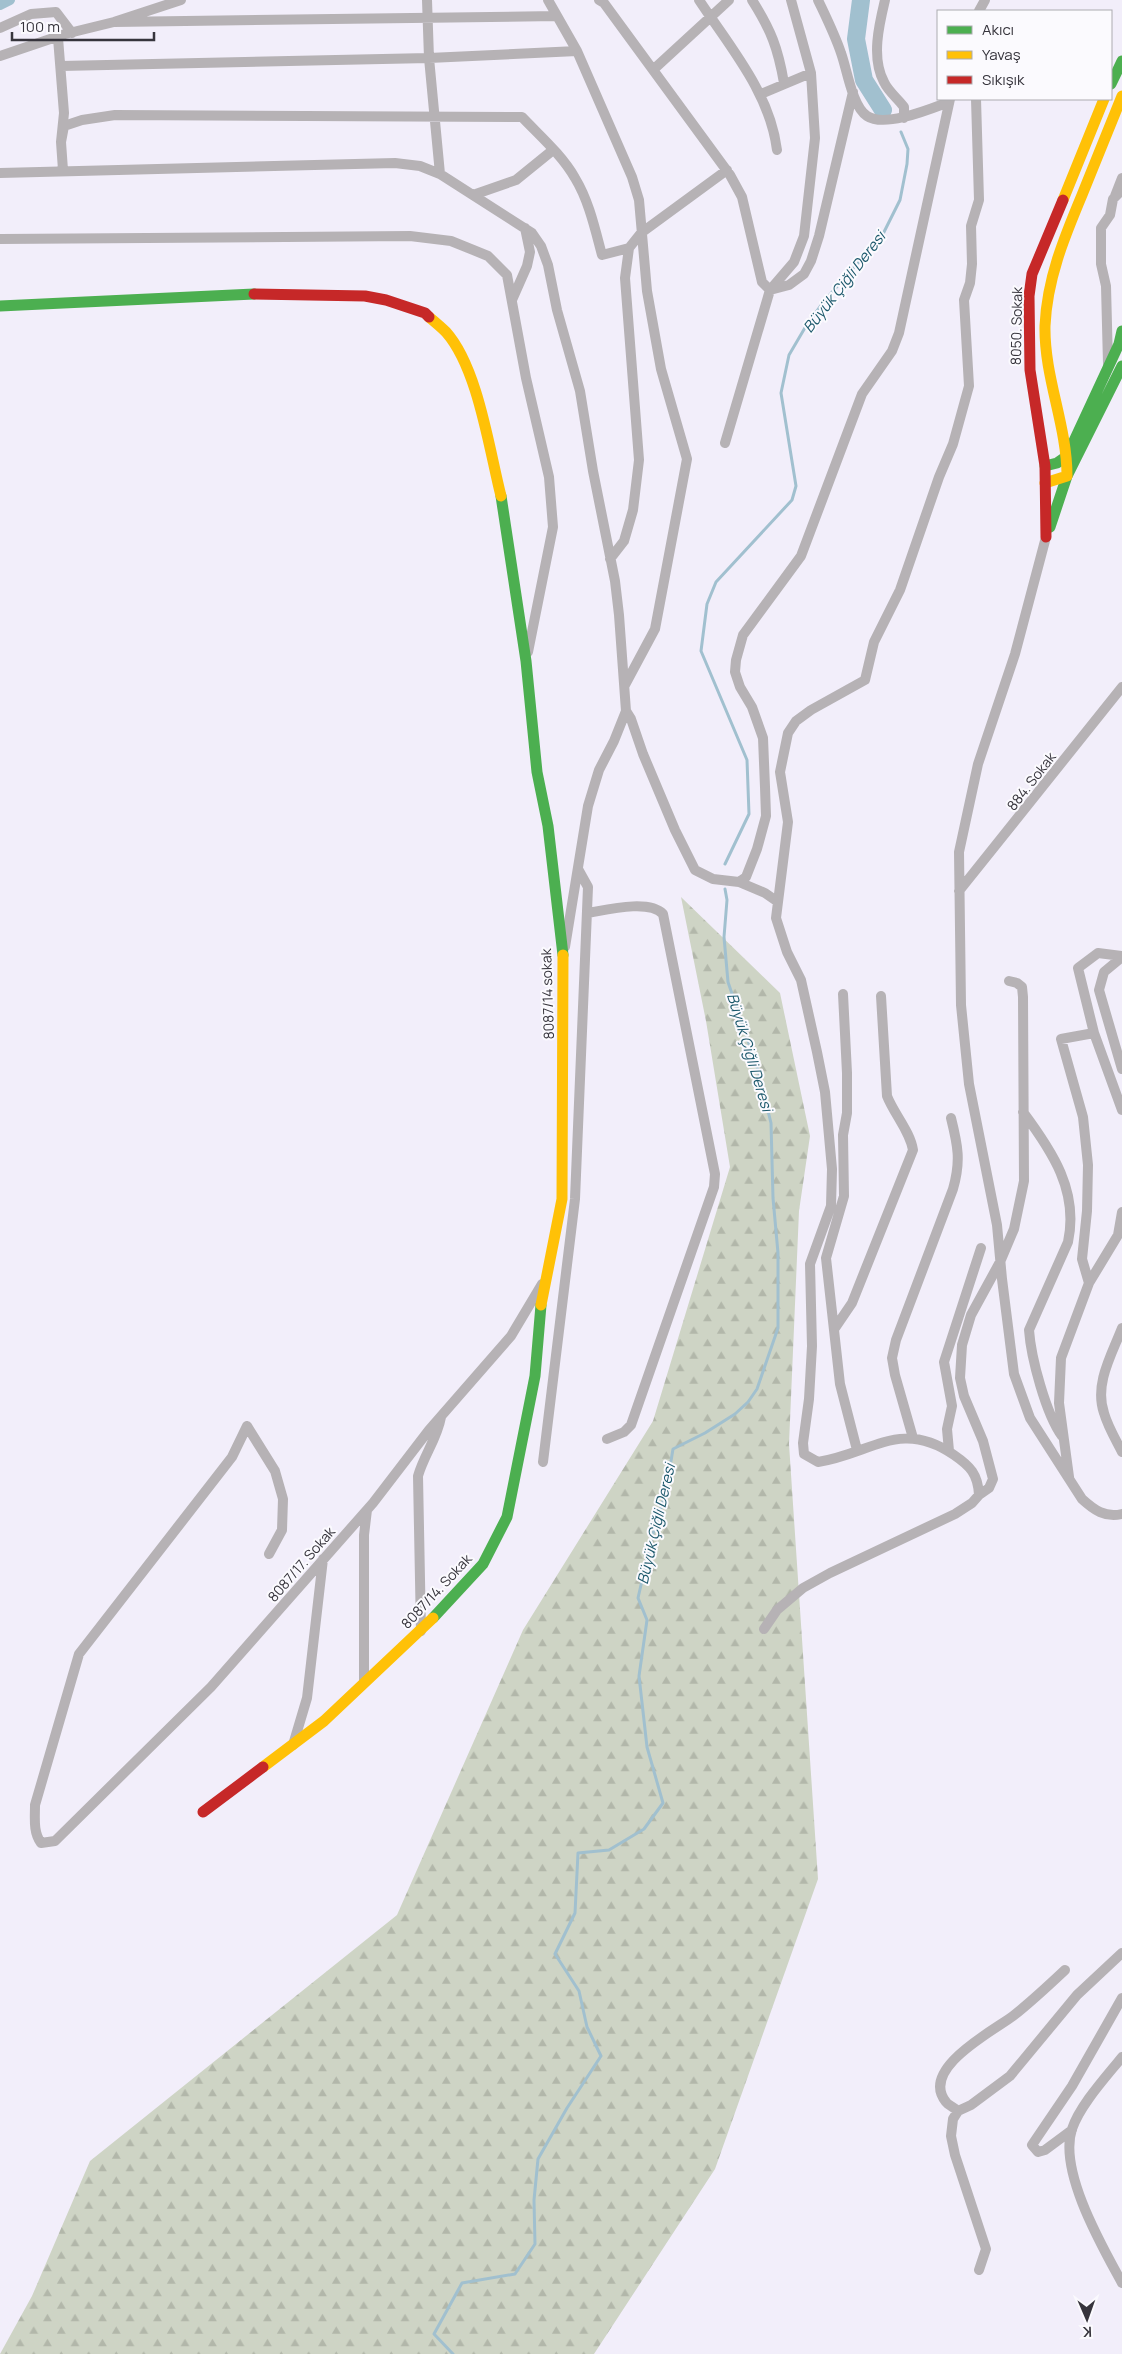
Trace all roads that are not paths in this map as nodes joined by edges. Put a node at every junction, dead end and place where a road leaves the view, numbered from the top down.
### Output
1 (181, 0) edge
2 (427, 0) edge
3 (548, 0) edge
4 (699, 0) edge
5 (729, 0) edge
6 (752, 0) edge
7 (790, 0) edge
8 (818, 0) edge
9 (884, 0) edge
10 (603, 1) edge
11 (557, 16) junction
12 (711, 17) junction
13 (426, 18) junction
14 (114, 22) junction
15 (0, 28) edge
16 (72, 33) junction
17 (58, 38) junction
18 (577, 51) junction
19 (0, 56) edge
20 (429, 58) junction
21 (1122, 60) edge
22 (61, 66) junction
23 (654, 69) junction
24 (811, 73) junction
25 (1112, 82) edge
26 (784, 83) junction
27 (853, 92) junction
28 (761, 94) junction
29 (1122, 96) edge
30 (976, 100) edge
31 (1104, 100) edge
32 (949, 101) edge
33 (435, 116) junction
34 (904, 118) junction
35 (62, 142) junction
36 (553, 150) junction
37 (777, 150) dead end
38 (63, 170) junction
39 (727, 170) junction
40 (0, 173) edge
41 (440, 174) junction
42 (1122, 178) edge
43 (1122, 190) edge
44 (473, 195) junction
45 (1113, 199) junction
46 (524, 228) junction
47 (640, 233) junction
48 (0, 239) edge
49 (629, 248) junction
50 (770, 290) junction
51 (512, 300) junction
52 (0, 306) edge
53 (1122, 330) edge
54 (1108, 365) junction
55 (1122, 366) edge
56 (725, 443) dead end
57 (1067, 456) junction
58 (1045, 466) junction
59 (1067, 476) junction
60 (1045, 483) junction
61 (1046, 537) junction
62 (610, 560) junction
63 (526, 661) junction
64 (624, 686) junction
65 (1122, 687) edge
66 (626, 711) junction
67 (578, 869) junction
68 (739, 882) junction
69 (959, 891) junction
70 (778, 902) junction
71 (588, 913) junction
72 (1122, 957) edge
73 (563, 959) junction
74 (1009, 982) dead end
75 (843, 994) dead end
76 (881, 996) dead end
77 (1094, 1033) junction
78 (1122, 1069) edge
79 (1122, 1110) edge
80 (1023, 1112) junction
81 (951, 1118) dead end
82 (1122, 1212) edge
83 (981, 1248) dead end
84 (1000, 1262) junction
85 (549, 1272) junction
86 (1089, 1283) junction
87 (834, 1328) junction
88 (1122, 1328) edge
89 (441, 1416) junction
90 (1062, 1436) junction
91 (914, 1438) junction
92 (607, 1439) dead end
93 (857, 1450) junction
94 (949, 1451) junction
95 (1122, 1452) edge
96 (543, 1462) dead end
97 (1069, 1478) junction
98 (979, 1495) junction
99 (367, 1510) junction
100 (1122, 1514) edge
101 (269, 1554) dead end
102 (324, 1559) junction
103 (764, 1629) dead end
104 (421, 1631) junction
105 (364, 1683) junction
106 (292, 1746) junction
107 (203, 1812) dead end
108 (1122, 1953) edge
109 (1065, 1970) dead end
110 (1122, 1998) edge
111 (1122, 2057) edge
112 (958, 2111) junction
113 (1072, 2130) junction
114 (979, 2270) dead end
115 (1122, 2283) edge

1 - 14 street
2 - 13 street
3 - 11 street
4 - 12 street
5 - 12 street
6 - 26 street
7 - 24 street
8 - 27 street
9 - 34 street
10 - 23 street
11 - 13 street
11 - 18 street
12 - 23 street
12 - 28 street
13 - 14 street
13 - 20 street
14 - 16 street
15 - 16 street
16 - 17 street
17 - 19 street
17 - 22 street
18 - 20 street
18 - 47 street
20 - 22 street
20 - 33 street
21 - 25 street
22 - 35 street
23 - 39 street
24 - 26 street
24 - 50 street
26 - 28 street
27 - 34 street
27 - 50 street
28 - 37 street
29 - 57 street
30 - 70 street
31 - 58 street, 8050. Sokak
32 - 34 street
32 - 68 street
33 - 35 street
33 - 36 street
33 - 41 street
35 - 38 street
36 - 44 street
36 - 49 street
38 - 40 street
38 - 41 street
39 - 47 street
39 - 50 street
41 - 44 street
42 - 45 street
43 - 45 street
44 - 46 street
45 - 54 street
46 - 51 street
46 - 62 street
47 - 49 street
47 - 64 street
48 - 51 street
49 - 62 street
50 - 56 street
51 - 63 street
52 - 63 street, 8087/14 sokak
53 - 54 street
54 - 57 street
55 - 59 street
57 - 58 street
57 - 59 street
58 - 60 street, 8050. Sokak
59 - 60 street
59 - 61 street
60 - 61 street, 8050. Sokak
61 - 69 street
62 - 64 street
63 - 73 street, 8087/14 sokak
64 - 66 street
65 - 69 street, 884. Sokak
66 - 67 street
66 - 68 street
67 - 71 street
67 - 73 street
68 - 70 street
69 - 84 street
70 - 93 street
71 - 92 street
71 - 96 street
72 - 77 street
72 - 78 street
73 - 85 street, 8087/14 sokak
74 - 80 street
75 - 87 street
76 - 87 street
77 - 79 street
77 - 86 street
80 - 84 street
80 - 90 street
81 - 91 street
82 - 86 street
83 - 94 street
84 - 97 street
84 - 98 street
85 - 89 street, 8087/17. Sokak
85 - 104 street, 8087/14. Sokak
86 - 90 street
87 - 93 street
88 - 95 street
89 - 99 street, 8087/17. Sokak
89 - 104 street
90 - 97 street
91 - 93 street
91 - 94 street
94 - 98 street
97 - 100 street
98 - 103 street
99 - 102 street, 8087/17. Sokak
99 - 105 street
101 - 102 street, 8087/17. Sokak
102 - 106 street
104 - 105 street, 8087/14. Sokak
105 - 106 street, 8087/14. Sokak
106 - 107 street, 8087/14. Sokak
108 - 112 street
109 - 112 street
110 - 113 street
111 - 113 street
112 - 114 street
113 - 115 street

